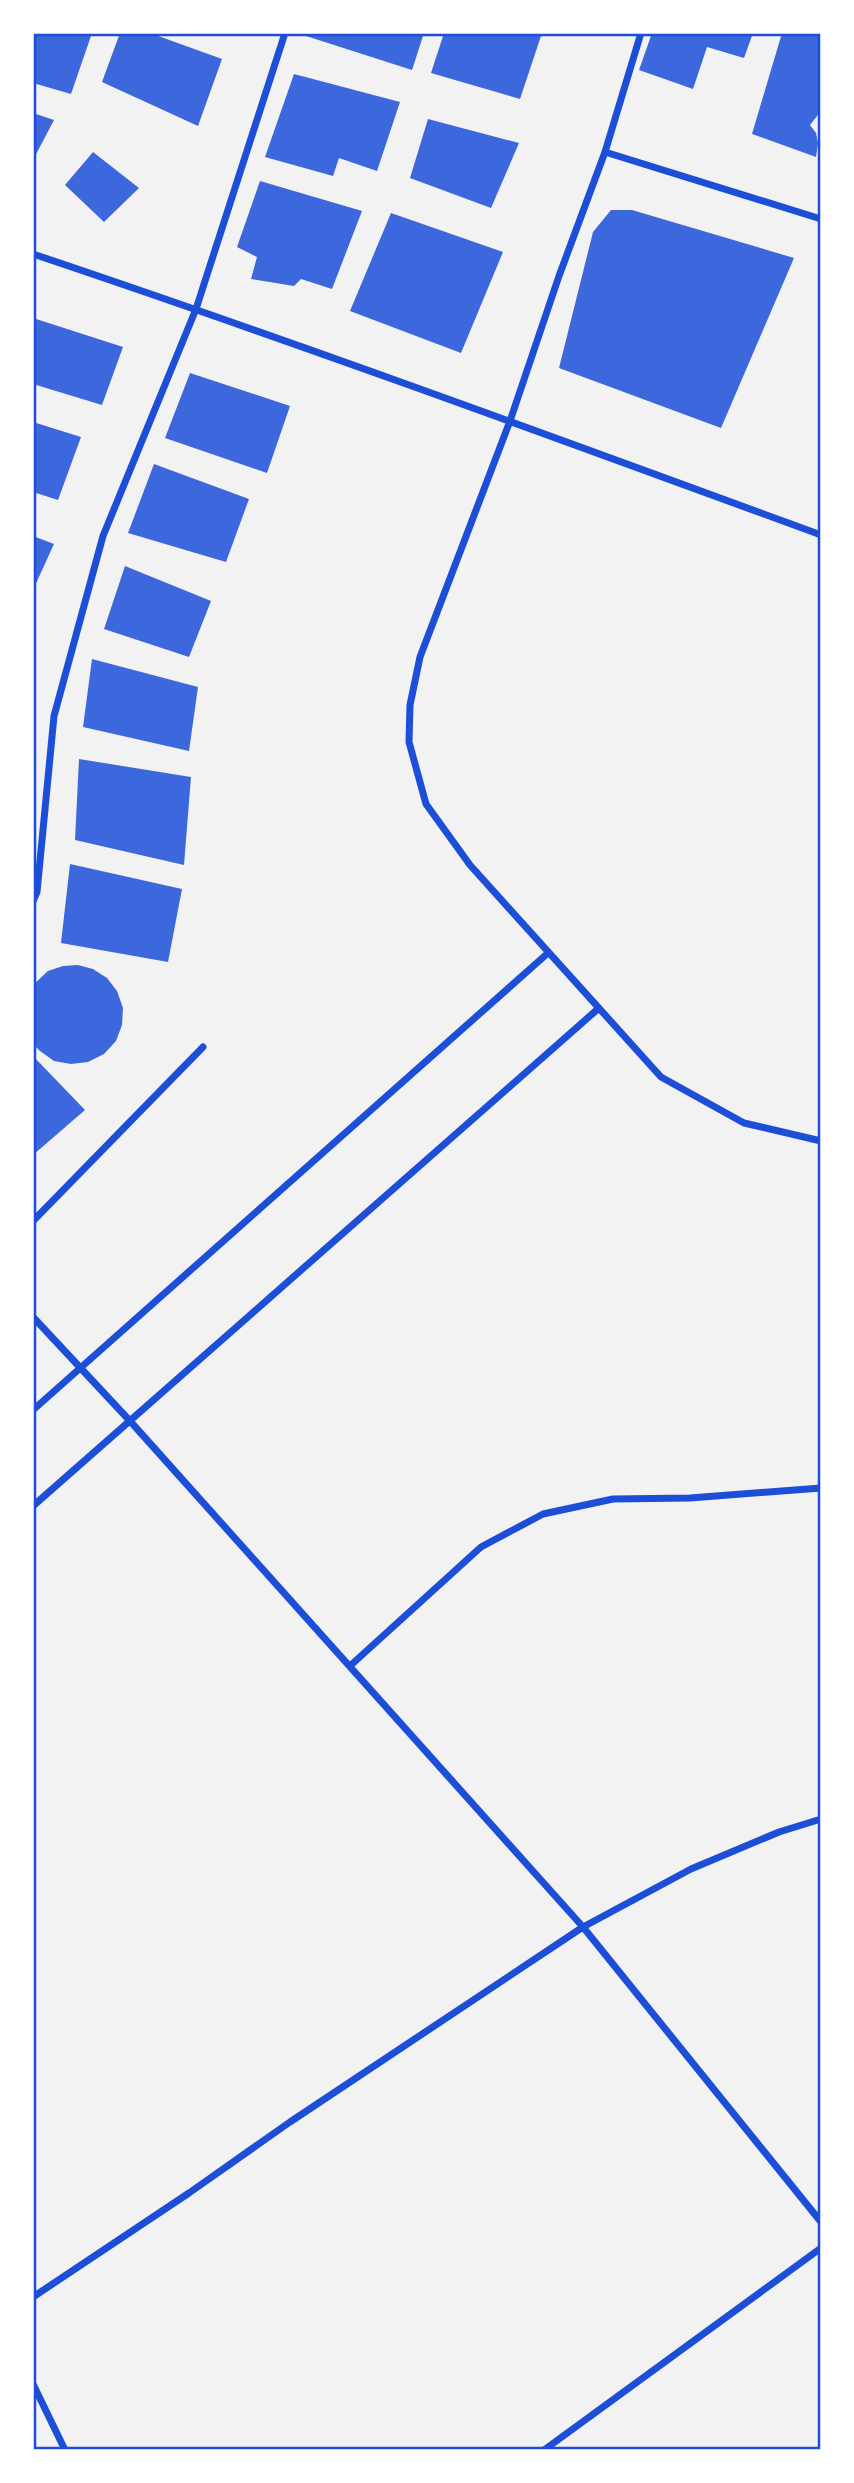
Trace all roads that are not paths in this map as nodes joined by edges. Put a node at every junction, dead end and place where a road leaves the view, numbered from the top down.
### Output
1 (285, 33) edge
2 (641, 33) edge
3 (605, 152) junction
4 (821, 219) edge
5 (33, 254) edge
6 (196, 309) junction
7 (510, 421) junction
8 (821, 536) edge
9 (33, 901) edge
10 (548, 953) junction
11 (599, 1008) junction
12 (203, 1047) dead end
13 (821, 1141) edge
14 (33, 1221) edge
15 (33, 1317) edge
16 (82, 1369) junction
17 (33, 1410) edge
18 (131, 1420) junction
19 (821, 1488) edge
20 (33, 1506) edge
21 (351, 1665) junction
22 (821, 1819) edge
23 (583, 1927) junction
24 (821, 2222) edge
25 (821, 2248) edge
26 (33, 2297) edge
27 (33, 2384) edge
28 (65, 2450) edge
29 (544, 2450) edge

1 - 6 street
2 - 3 street
3 - 4 street
3 - 7 street
5 - 6 street
6 - 7 street
6 - 9 street
7 - 8 street
7 - 10 street
10 - 11 street
10 - 16 street
11 - 13 street
11 - 18 street
12 - 14 street
15 - 16 street
16 - 17 street
16 - 18 street
18 - 20 street
18 - 21 street
19 - 21 street
21 - 23 street
22 - 23 street
23 - 24 street
23 - 26 street
25 - 29 street
27 - 28 street

